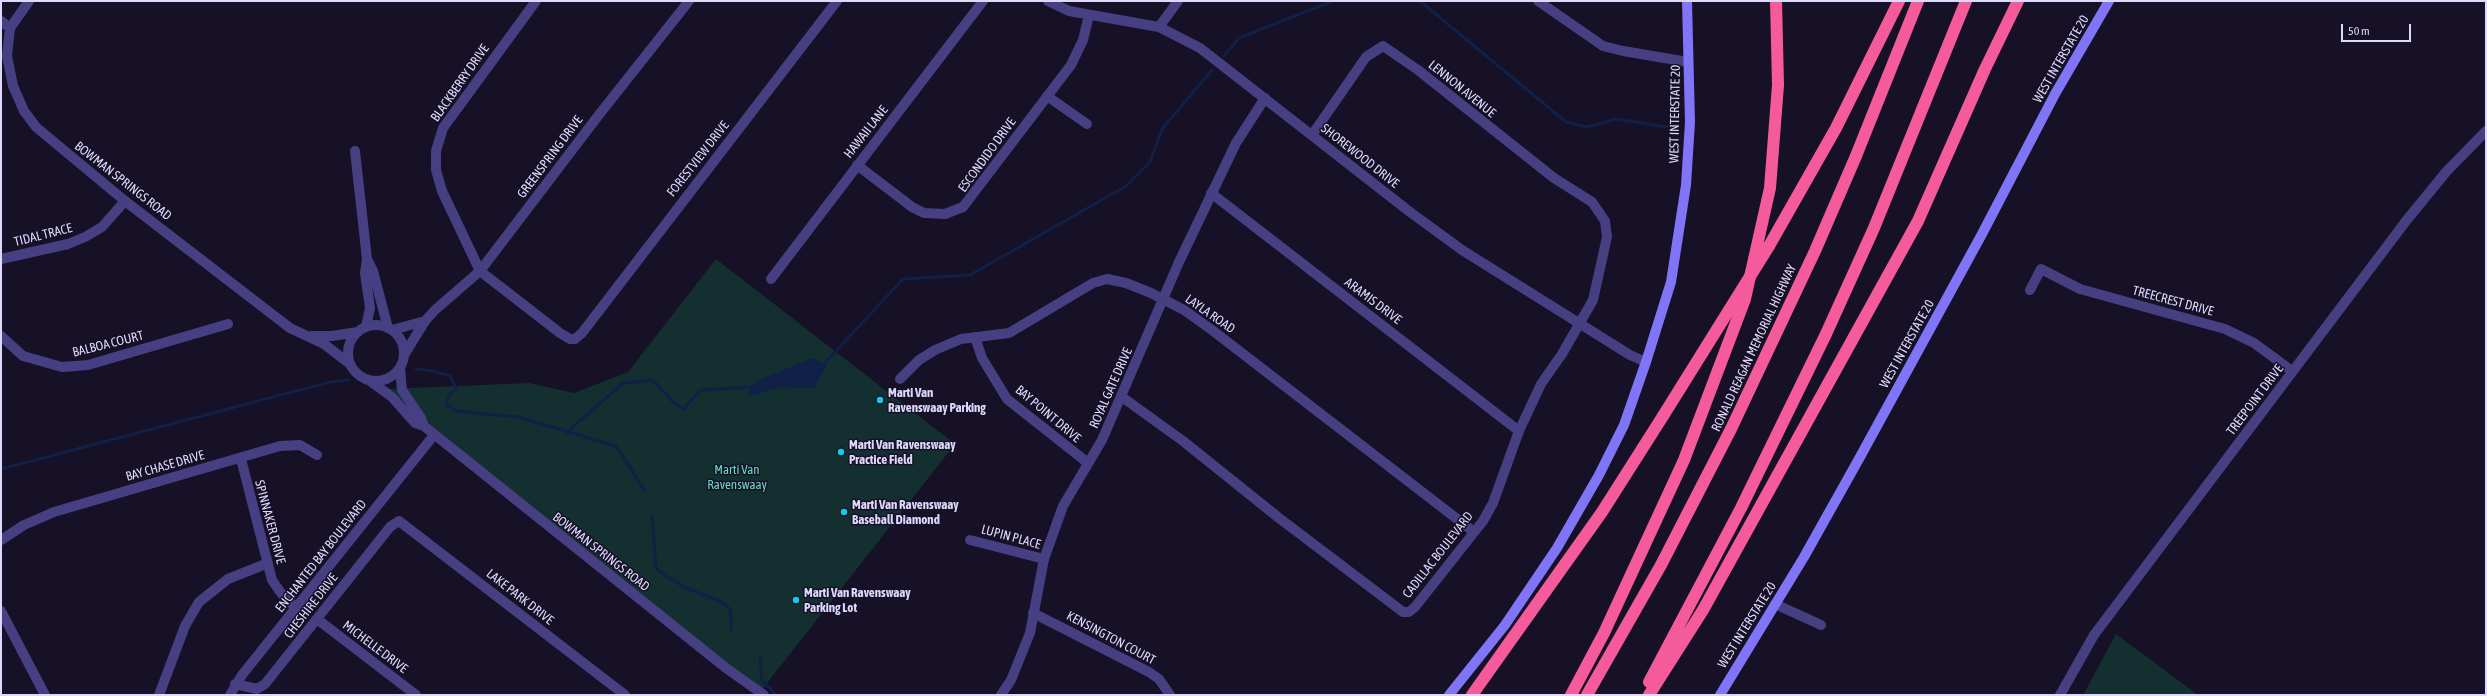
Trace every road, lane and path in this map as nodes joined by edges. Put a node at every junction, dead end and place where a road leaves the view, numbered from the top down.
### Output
1 (29, 1) edge
2 (536, 1) edge
3 (689, 1) edge
4 (837, 1) edge
5 (983, 1) edge
6 (1048, 1) edge
7 (1178, 1) edge
8 (1538, 1) edge
9 (1686, 1) edge
10 (1776, 1) edge
11 (1899, 1) edge
12 (1918, 1) edge
13 (1966, 1) edge
14 (2018, 1) edge
15 (2109, 1) edge
16 (1089, 15) junction
17 (1, 21) edge
18 (1160, 27) junction
19 (10, 28) junction
20 (1688, 62) junction
21 (1047, 96) junction
22 (1265, 98) junction
23 (1087, 124) dead end
24 (2486, 131) edge
25 (1312, 135) junction
26 (355, 151) dead end
27 (857, 165) junction
28 (1211, 193) junction
29 (125, 201) junction
30 (1606, 229) joint
31 (1, 259) edge
32 (368, 259) junction
33 (480, 271) junction
34 (771, 279) dead end
35 (2030, 290) dead end
36 (1164, 299) junction
37 (426, 321) junction
38 (228, 324) dead end
39 (1580, 324) junction
40 (362, 329) junction
41 (390, 329) junction
42 (582, 333) joint
43 (1, 336) edge
44 (308, 336) junction
45 (975, 337) junction
46 (404, 356) junction
47 (1646, 362) junction
48 (350, 364) junction
49 (400, 368) junction
50 (2292, 371) junction
51 (900, 379) dead end
52 (370, 381) junction
53 (1122, 397) junction
54 (424, 426) junction
55 (1519, 431) junction
56 (434, 435) junction
57 (317, 455) dead end
58 (241, 459) junction
59 (1088, 463) junction
60 (399, 521) joint
61 (1474, 532) junction
62 (1, 540) edge
63 (970, 540) dead end
64 (1044, 559) junction
65 (268, 563) junction
66 (1775, 604) junction
67 (296, 608) junction
68 (1, 611) edge
69 (1033, 613) junction
70 (317, 619) junction
71 (1821, 625) dead end
72 (236, 684) junction
73 (45, 695) edge
74 (159, 695) edge
75 (230, 695) edge
76 (415, 695) edge
77 (625, 695) edge
78 (764, 695) edge
79 (1001, 695) edge
80 (1170, 695) edge
81 (1449, 695) edge
82 (1472, 695) edge
83 (1572, 695) edge
84 (1587, 695) edge
85 (1642, 695) edge
86 (1649, 695) edge
87 (1720, 695) edge
88 (2060, 695) edge

1 - 19 street, BOWMAN SPRINGS ROAD
2 - 33 street, BLACKBERRY DRIVE
3 - 33 street, GREENSPRING DRIVE
4 - 42 street, FORESTVIEW DRIVE
5 - 27 street, HAWAII LANE
6 - 16 street, SHOREWOOD DRIVE
7 - 18 street
8 - 20 street
9 - 20 main road, WEST INTERSTATE 20
10 - 83 highway
11 - 82 highway, bridge
12 - 84 highway, RONALD REAGAN MEMORIAL HIGHWAY
13 - 85 highway
14 - 86 highway
15 - 66 main road, WEST INTERSTATE 20
16 - 18 street, SHOREWOOD DRIVE
16 - 21 street, ESCONDIDO DRIVE
17 - 19 street
18 - 22 street, SHOREWOOD DRIVE
19 - 29 street, BOWMAN SPRINGS ROAD
20 - 47 main road, WEST INTERSTATE 20
21 - 23 street
21 - 27 street, ESCONDIDO DRIVE
22 - 25 street, SHOREWOOD DRIVE
22 - 28 street, ROYAL GATE DRIVE
24 - 50 street, TREEPOINT DRIVE
25 - 30 street, LENNON AVENUE
25 - 39 street, SHOREWOOD DRIVE
26 - 32 street
27 - 34 street, HAWAII LANE
28 - 36 street, ROYAL GATE DRIVE
28 - 55 street, ARAMIS DRIVE
29 - 31 street, TIDAL TRACE
29 - 44 street, BOWMAN SPRINGS ROAD
30 - 39 street, CADILLAC BOULEVARD
32 - 40 street
32 - 41 street
33 - 37 street, GREENSPRING DRIVE
33 - 42 street, BLACKBERRY DRIVE
35 - 50 street, TREECREST DRIVE
36 - 45 street, LAYLA ROAD
36 - 53 street, ROYAL GATE DRIVE
36 - 61 street, LAYLA ROAD
37 - 41 street, GREENSPRING DRIVE
37 - 46 street, GREENSPRING DRIVE
38 - 43 street, BALBOA COURT
39 - 47 street, SHOREWOOD DRIVE
39 - 55 street, CADILLAC BOULEVARD
40 - 41 street
40 - 44 street, BOWMAN SPRINGS ROAD
40 - 48 street
41 - 46 street
44 - 48 street, BOWMAN SPRINGS ROAD
45 - 51 street, LAYLA ROAD
45 - 59 street, BAY POINT DRIVE
46 - 49 street
47 - 81 main road, WEST INTERSTATE 20
48 - 52 street
49 - 52 street
49 - 54 street, BOWMAN SPRINGS ROAD
50 - 88 street, TREEPOINT DRIVE
52 - 54 street, BOWMAN SPRINGS ROAD
53 - 59 street, ROYAL GATE DRIVE
53 - 61 street, CADILLAC BOULEVARD
54 - 56 street, BOWMAN SPRINGS ROAD
55 - 61 street, CADILLAC BOULEVARD
56 - 67 street, ENCHANTED BAY BOULEVARD
56 - 78 street, BOWMAN SPRINGS ROAD
57 - 58 street, BAY CHASE DRIVE
58 - 62 street, BAY CHASE DRIVE
58 - 65 street, SPINNAKER DRIVE
59 - 64 street, ROYAL GATE DRIVE
60 - 70 street, CHESHIRE DRIVE
60 - 77 street, LAKE PARK DRIVE
63 - 64 street, LUPIN PLACE
64 - 69 street, ROYAL GATE DRIVE
65 - 67 street, SPINNAKER DRIVE
65 - 74 street
66 - 71 street
66 - 87 main road, WEST INTERSTATE 20
67 - 72 street, ENCHANTED BAY BOULEVARD
68 - 73 street
69 - 79 street, ROYAL GATE DRIVE
69 - 80 street, KENSINGTON COURT
70 - 72 street, CHESHIRE DRIVE
70 - 76 street, MICHELLE DRIVE
72 - 75 street, ENCHANTED BAY BOULEVARD

